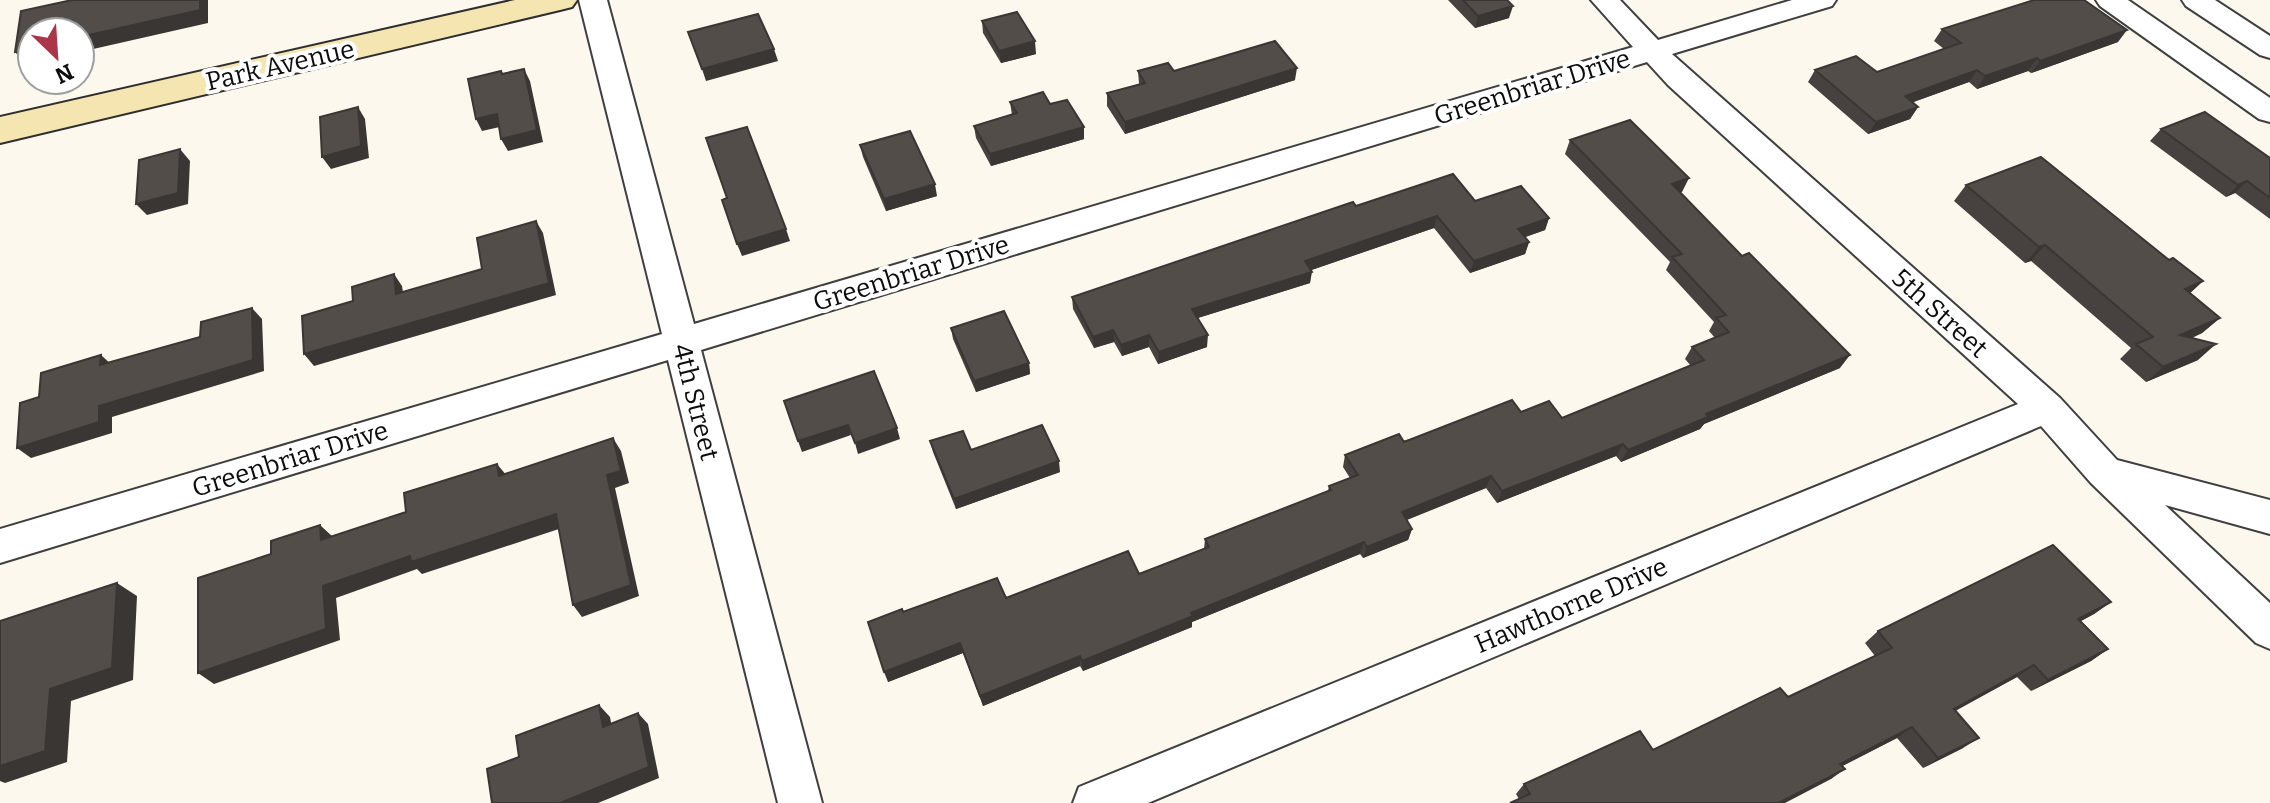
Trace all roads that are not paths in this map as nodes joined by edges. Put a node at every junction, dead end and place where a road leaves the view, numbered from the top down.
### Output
1 (560, 0) edge
2 (593, 0) edge
3 (1605, 0) edge
4 (1822, 0) edge
5 (2110, 0) edge
6 (2196, 0) edge
7 (2270, 49) edge
8 (1654, 51) junction
9 (2270, 112) edge
10 (0, 130) edge
11 (681, 342) junction
12 (2047, 408) junction
13 (2104, 472) junction
14 (2270, 517) edge
15 (0, 546) edge
16 (2270, 630) edge
17 (800, 803) edge
18 (1095, 803) edge

1 - 10 street, Park Avenue
2 - 11 street, 4th Street
3 - 8 street, 5th Street
4 - 8 street, Greenbriar Drive
5 - 9 street
6 - 7 street
8 - 11 street, Greenbriar Drive
8 - 12 street, 5th Street
11 - 15 street, Greenbriar Drive
11 - 17 street, 4th Street
12 - 13 street, 5th Street
12 - 18 street, Hawthorne Drive
13 - 14 street
13 - 16 street, 5th Street

